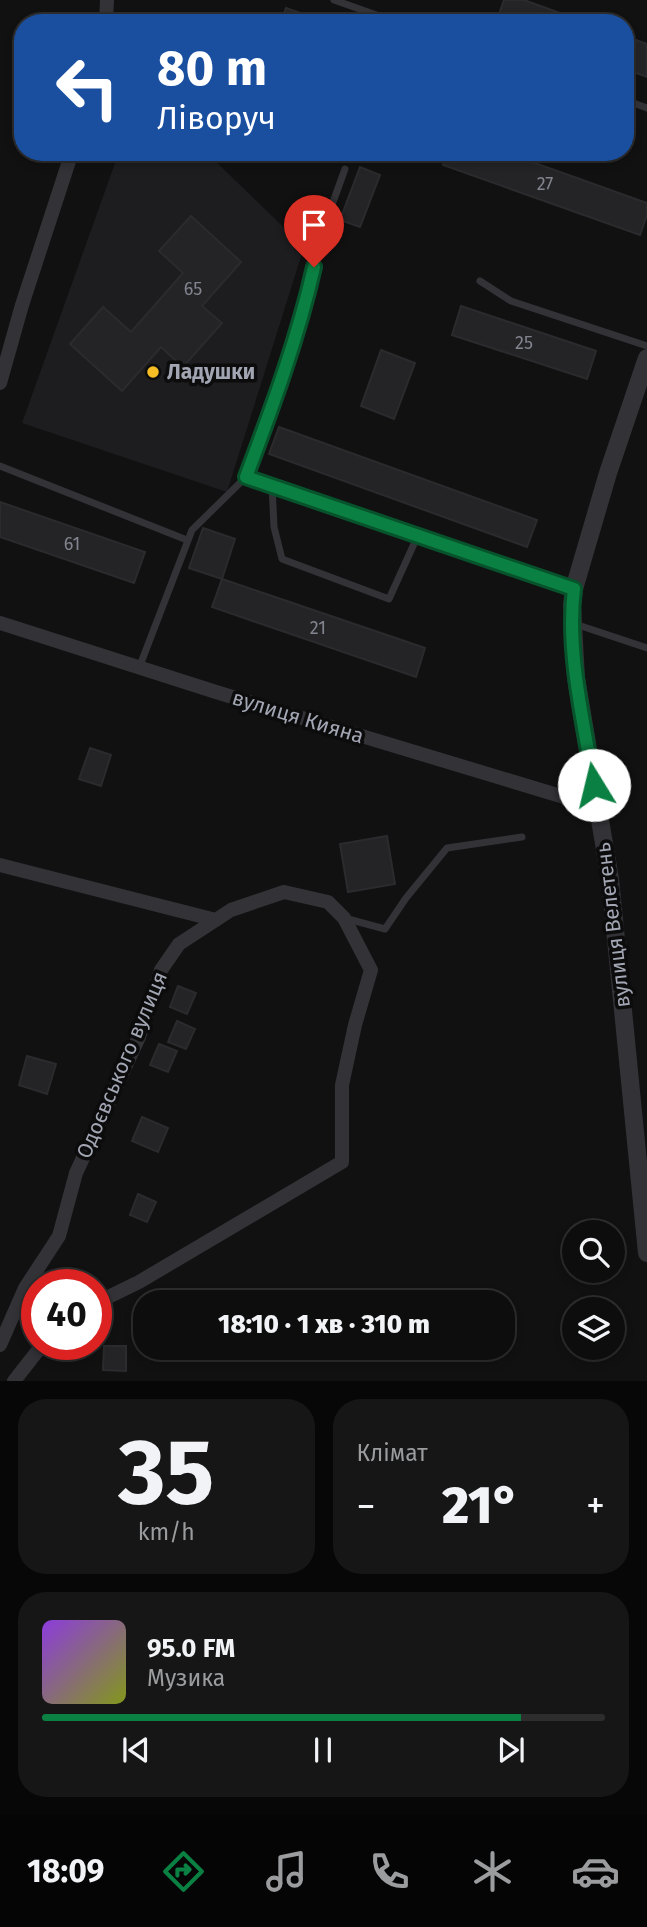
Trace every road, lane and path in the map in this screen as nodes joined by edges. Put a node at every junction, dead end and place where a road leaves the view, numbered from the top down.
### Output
1 (334, 0) edge
2 (373, 14) edge
3 (69, 161) edge
4 (345, 169) dead end
5 (480, 281) dead end
6 (647, 346) edge
7 (647, 358) edge
8 (0, 383) edge
9 (0, 466) edge
10 (246, 477) junction
11 (272, 485) junction
12 (418, 535) junction
13 (187, 540) junction
14 (574, 589) junction
15 (0, 623) edge
16 (573, 624) junction
17 (647, 648) edge
18 (139, 668) junction
19 (597, 807) junction
20 (522, 836) dead end
21 (0, 864) edge
22 (344, 918) junction
23 (216, 920) junction
24 (647, 1253) edge
25 (112, 1295) edge
26 (0, 1345) edge
27 (30, 1360) edge
28 (14, 1381) edge

1 - 2 lane
3 - 8 street
4 - 10 lane
5 - 6 lane
7 - 14 street, вулиця Велетень
9 - 13 lane
10 - 11 lane
10 - 13 lane
11 - 12 lane
11 - 12 lane
12 - 14 lane
13 - 18 lane
14 - 16 street, вулиця Велетень
15 - 18 street, вулиця Кияна
16 - 17 lane
16 - 19 street, вулиця Велетень
18 - 19 street, вулиця Кияна
19 - 24 street, вулиця Велетень
20 - 22 lane
21 - 23 street
22 - 23 street, Одоєвського вулиця
22 - 25 street, Одоєвського вулиця
23 - 26 street, Одоєвського вулиця
27 - 28 street

